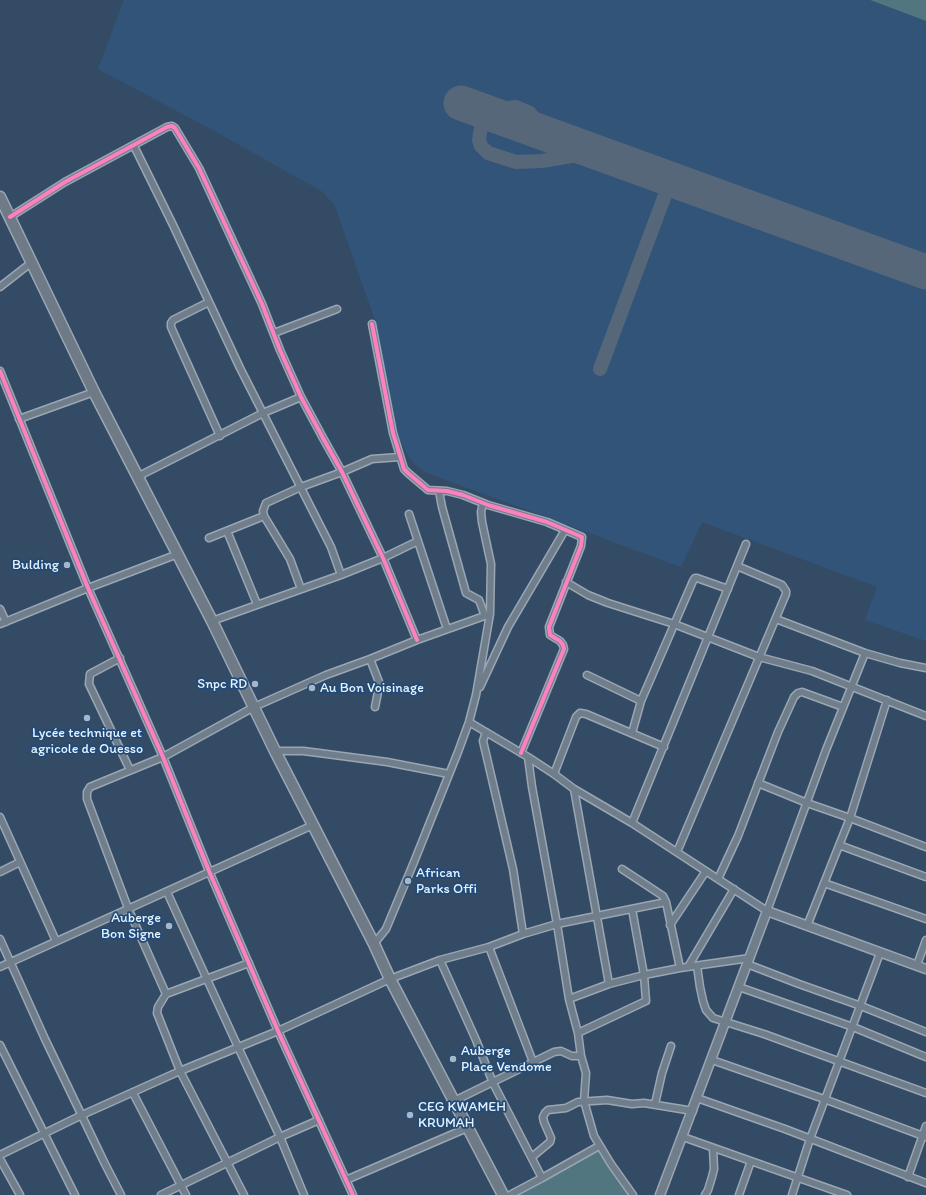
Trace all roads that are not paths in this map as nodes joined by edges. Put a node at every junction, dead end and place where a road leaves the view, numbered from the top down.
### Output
1 (134, 146) junction
2 (0, 197) edge
3 (10, 217) junction
4 (32, 262) junction
5 (0, 287) edge
6 (209, 302) junction
7 (337, 308) dead end
8 (372, 324) dead end
9 (274, 333) junction
10 (0, 371) edge
11 (94, 392) junction
12 (301, 397) junction
13 (263, 413) junction
14 (19, 419) junction
15 (220, 436) junction
16 (400, 457) junction
17 (342, 472) junction
18 (137, 477) junction
19 (301, 487) junction
20 (439, 491) junction
21 (483, 503) junction
22 (409, 514) dead end
23 (264, 516) junction
24 (565, 530) junction
25 (228, 531) junction
26 (209, 538) dead end
27 (418, 541) junction
28 (746, 544) dead end
29 (178, 554) junction
30 (383, 558) junction
31 (737, 566) junction
32 (341, 575) junction
33 (566, 582) junction
34 (88, 588) junction
35 (301, 589) junction
36 (728, 589) junction
37 (257, 604) junction
38 (0, 609) edge
39 (487, 615) junction
40 (776, 619) junction
41 (212, 621) junction
42 (3, 623) edge
43 (674, 624) junction
44 (446, 629) junction
45 (708, 638) junction
46 (417, 640) junction
47 (865, 653) junction
48 (759, 657) junction
49 (120, 658) junction
50 (370, 659) junction
51 (926, 668) edge
52 (587, 675) dead end
53 (850, 687) junction
54 (476, 695) junction
55 (887, 700) junction
56 (641, 701) junction
57 (254, 707) junction
58 (375, 707) dead end
59 (843, 707) junction
60 (926, 716) edge
61 (469, 722) junction
62 (486, 732) junction
63 (632, 733) junction
64 (664, 747) junction
65 (275, 750) junction
66 (521, 753) junction
67 (163, 757) junction
68 (528, 757) junction
69 (130, 770) junction
70 (449, 774) junction
71 (554, 774) junction
72 (758, 783) junction
73 (574, 790) junction
74 (807, 803) junction
75 (0, 818) edge
76 (850, 818) junction
77 (632, 823) junction
78 (313, 825) junction
79 (839, 845) junction
80 (926, 847) edge
81 (677, 852) junction
82 (20, 862) junction
83 (622, 869) dead end
84 (209, 871) junction
85 (706, 871) junction
86 (0, 872) edge
87 (926, 877) edge
88 (718, 879) junction
89 (824, 883) junction
90 (734, 889) junction
91 (167, 892) junction
92 (666, 902) junction
93 (128, 908) junction
94 (632, 909) junction
95 (767, 910) junction
96 (596, 916) junction
97 (926, 919) edge
98 (557, 924) junction
99 (670, 925) junction
100 (807, 926) junction
101 (523, 934) junction
102 (0, 939) edge
103 (926, 940) edge
104 (56, 941) junction
105 (374, 944) junction
106 (489, 947) junction
107 (880, 953) junction
108 (440, 960) junction
109 (748, 961) junction
110 (11, 962) junction
111 (249, 963) junction
112 (697, 966) junction
113 (917, 966) junction
114 (0, 967) edge
115 (688, 967) junction
116 (680, 968) junction
117 (926, 969) edge
118 (644, 975) junction
119 (207, 979) junction
120 (390, 979) junction
121 (609, 984) junction
122 (739, 987) junction
123 (166, 994) junction
124 (569, 999) junction
125 (861, 1006) junction
126 (726, 1023) junction
127 (853, 1027) junction
128 (278, 1030) junction
129 (926, 1032) edge
130 (578, 1033) junction
131 (0, 1045) edge
132 (672, 1046) dead end
133 (238, 1047) junction
134 (581, 1056) junction
135 (926, 1057) edge
136 (712, 1060) junction
137 (533, 1062) junction
138 (838, 1062) junction
139 (180, 1071) junction
140 (493, 1083) junction
141 (133, 1093) junction
142 (926, 1093) edge
143 (697, 1098) junction
144 (824, 1099) junction
145 (584, 1101) junction
146 (454, 1102) junction
147 (655, 1104) junction
148 (693, 1111) junction
149 (82, 1115) junction
150 (319, 1120) junction
151 (926, 1126) edge
152 (467, 1128) junction
153 (44, 1134) junction
154 (683, 1136) junction
155 (924, 1136) edge
156 (280, 1137) junction
157 (810, 1139) junction
158 (599, 1146) junction
159 (713, 1148) junction
160 (0, 1155) edge
161 (532, 1157) junction
162 (0, 1158) edge
163 (751, 1161) junction
164 (227, 1162) junction
165 (798, 1177) junction
166 (908, 1177) junction
167 (542, 1178) junction
168 (346, 1180) junction
169 (926, 1183) edge
170 (181, 1185) junction
171 (20, 1195) edge
172 (75, 1195) edge
173 (121, 1195) edge
174 (161, 1195) edge
175 (186, 1195) edge
176 (244, 1195) edge
177 (304, 1195) edge
178 (353, 1195) edge
179 (503, 1195) edge
180 (510, 1195) edge
181 (633, 1195) edge
182 (660, 1195) edge
183 (705, 1195) edge
184 (739, 1195) edge
185 (792, 1195) edge
186 (847, 1195) edge

1 - 3 street
1 - 6 street
1 - 9 street
2 - 3 highway
3 - 4 highway
4 - 5 street
4 - 11 highway
6 - 13 street
6 - 15 street
7 - 9 street
8 - 16 street
9 - 12 street
10 - 14 street
11 - 14 street
11 - 18 highway
12 - 13 street
12 - 17 street
13 - 15 street
13 - 19 street
14 - 34 street
15 - 18 street
16 - 17 street
16 - 20 street
17 - 19 street
17 - 30 street
18 - 29 highway
19 - 23 street
19 - 32 street
20 - 21 street
20 - 39 street
21 - 24 street
21 - 39 street
22 - 27 street
23 - 25 street
23 - 35 street
24 - 33 street
24 - 54 street
25 - 26 street
25 - 37 street
27 - 30 street
27 - 44 street
28 - 31 street
29 - 34 street
29 - 41 highway
30 - 32 street
30 - 46 street
31 - 36 street
31 - 40 street
32 - 35 street
33 - 43 street
33 - 66 street
34 - 42 street
34 - 49 street
35 - 37 street
36 - 43 street
36 - 45 street
37 - 41 street
38 - 42 street
39 - 44 street
39 - 54 street
40 - 47 street
40 - 48 street
41 - 57 highway
43 - 45 street
43 - 56 street
44 - 46 street
45 - 48 street
45 - 64 street
46 - 50 street
47 - 51 street
47 - 53 street
48 - 53 street
48 - 81 street
49 - 67 street
49 - 69 street
50 - 57 street
50 - 58 street
52 - 56 street
53 - 55 street
53 - 59 street
54 - 61 street
55 - 60 street
55 - 76 street
56 - 63 street
57 - 65 highway
57 - 67 street
59 - 72 street
59 - 74 street
61 - 62 street
61 - 70 street
62 - 66 street
62 - 101 street
63 - 64 street
63 - 71 street
64 - 77 street
65 - 70 street
65 - 78 highway
66 - 68 street
67 - 69 street
67 - 84 street
68 - 71 street
68 - 98 street
69 - 93 street
70 - 105 street
71 - 73 street
72 - 74 street
72 - 88 street
73 - 77 street
73 - 96 street
74 - 76 street
74 - 95 street
75 - 82 street
76 - 79 street
76 - 80 street
77 - 81 street
78 - 84 street
78 - 105 highway
79 - 87 street
79 - 89 street
81 - 85 street
82 - 86 street
82 - 104 street
83 - 92 street
84 - 91 street
84 - 111 street
85 - 88 street
85 - 99 street
88 - 90 street
89 - 97 street
89 - 100 street
90 - 95 street
90 - 115 street
91 - 93 street
91 - 119 street
92 - 94 street
92 - 99 street
93 - 104 street
93 - 123 street
94 - 96 street
94 - 118 street
95 - 100 street
95 - 109 street
96 - 98 street
96 - 121 street
98 - 101 street
98 - 124 street
99 - 116 street
100 - 107 street
101 - 106 street
102 - 110 street
103 - 113 street
104 - 110 street
105 - 120 highway
106 - 108 street
106 - 137 street
107 - 113 street
107 - 125 street
108 - 120 street
108 - 140 street
109 - 112 street
109 - 122 street
109 - 125 street
110 - 114 street
110 - 149 street
111 - 119 street
111 - 128 street
112 - 115 street
112 - 126 street
113 - 117 street
115 - 116 street
116 - 118 street
118 - 121 street
118 - 130 street
119 - 123 street
119 - 133 street
120 - 128 street
120 - 146 highway
121 - 124 street
122 - 126 street
122 - 127 street
123 - 139 street
124 - 130 street
125 - 127 street
125 - 129 street
126 - 136 street
126 - 138 street
127 - 135 street
127 - 138 street
128 - 133 street
128 - 150 street
130 - 134 street
131 - 153 street
132 - 147 street
133 - 139 street
133 - 156 street
134 - 137 street
134 - 145 street
136 - 143 street
136 - 144 street
137 - 140 street
138 - 142 street
138 - 144 street
139 - 141 street
139 - 164 street
140 - 146 street
140 - 161 street
141 - 149 street
141 - 170 street
143 - 148 street
143 - 157 street
144 - 155 street
144 - 157 street
145 - 147 street
145 - 158 street
145 - 161 street
146 - 152 highway
147 - 148 street
148 - 154 street
149 - 153 street
149 - 173 street
150 - 156 street
150 - 168 street
151 - 155 street
152 - 168 street
152 - 179 highway
153 - 160 street
153 - 172 street
154 - 159 street
154 - 182 street
155 - 166 street
156 - 164 street
156 - 177 street
157 - 165 street
157 - 166 street
158 - 167 street
158 - 181 street
159 - 163 street
159 - 183 street
161 - 167 street
162 - 171 street
163 - 165 street
163 - 184 street
164 - 170 street
164 - 176 street
165 - 185 street
165 - 186 street
166 - 169 street
167 - 180 street
168 - 178 street
170 - 174 street
170 - 175 street

